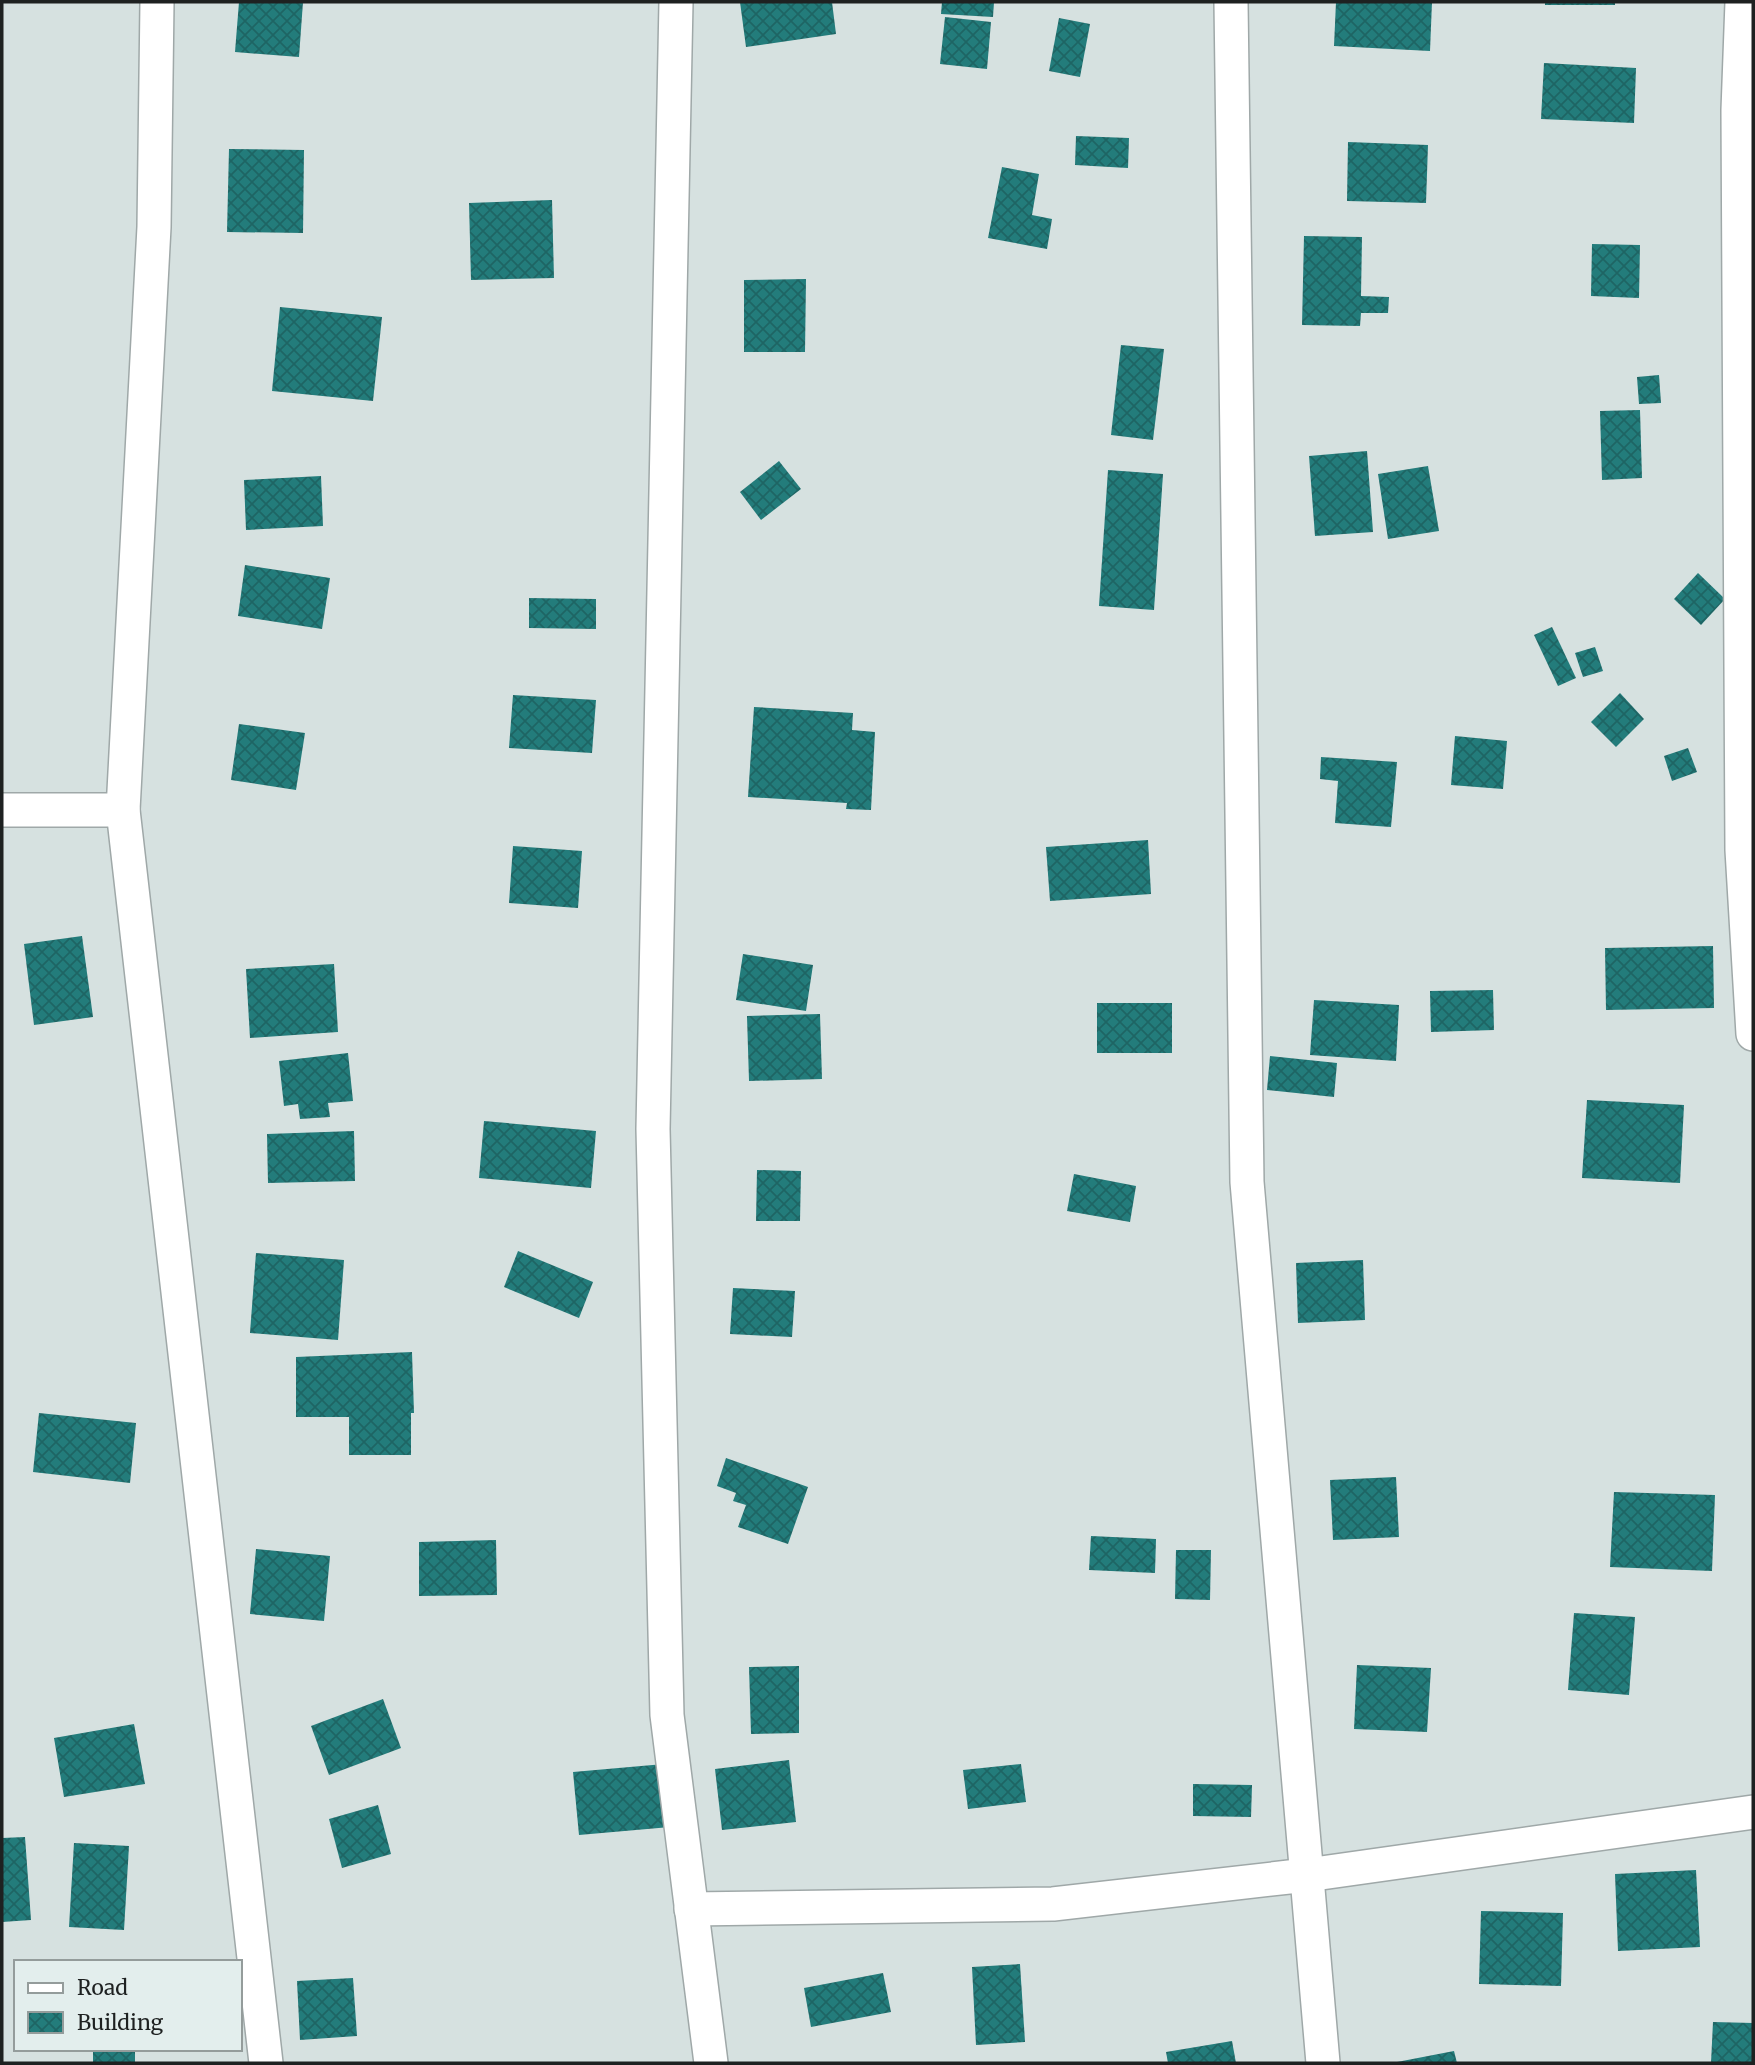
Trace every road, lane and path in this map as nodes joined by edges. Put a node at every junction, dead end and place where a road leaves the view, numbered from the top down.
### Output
1 (158, 2) edge
2 (676, 2) edge
3 (1231, 2) edge
4 (1742, 2) edge
5 (2, 810) edge
6 (123, 810) junction
7 (1753, 1034) edge
8 (1753, 1812) edge
9 (1307, 1875) junction
10 (691, 1909) junction
11 (266, 2063) edge
12 (711, 2063) edge
13 (1323, 2063) edge

1 - 6 street
2 - 10 street
3 - 9 street
4 - 7 street
5 - 6 street
6 - 11 street
8 - 9 street
9 - 10 street
9 - 13 street
10 - 12 street

